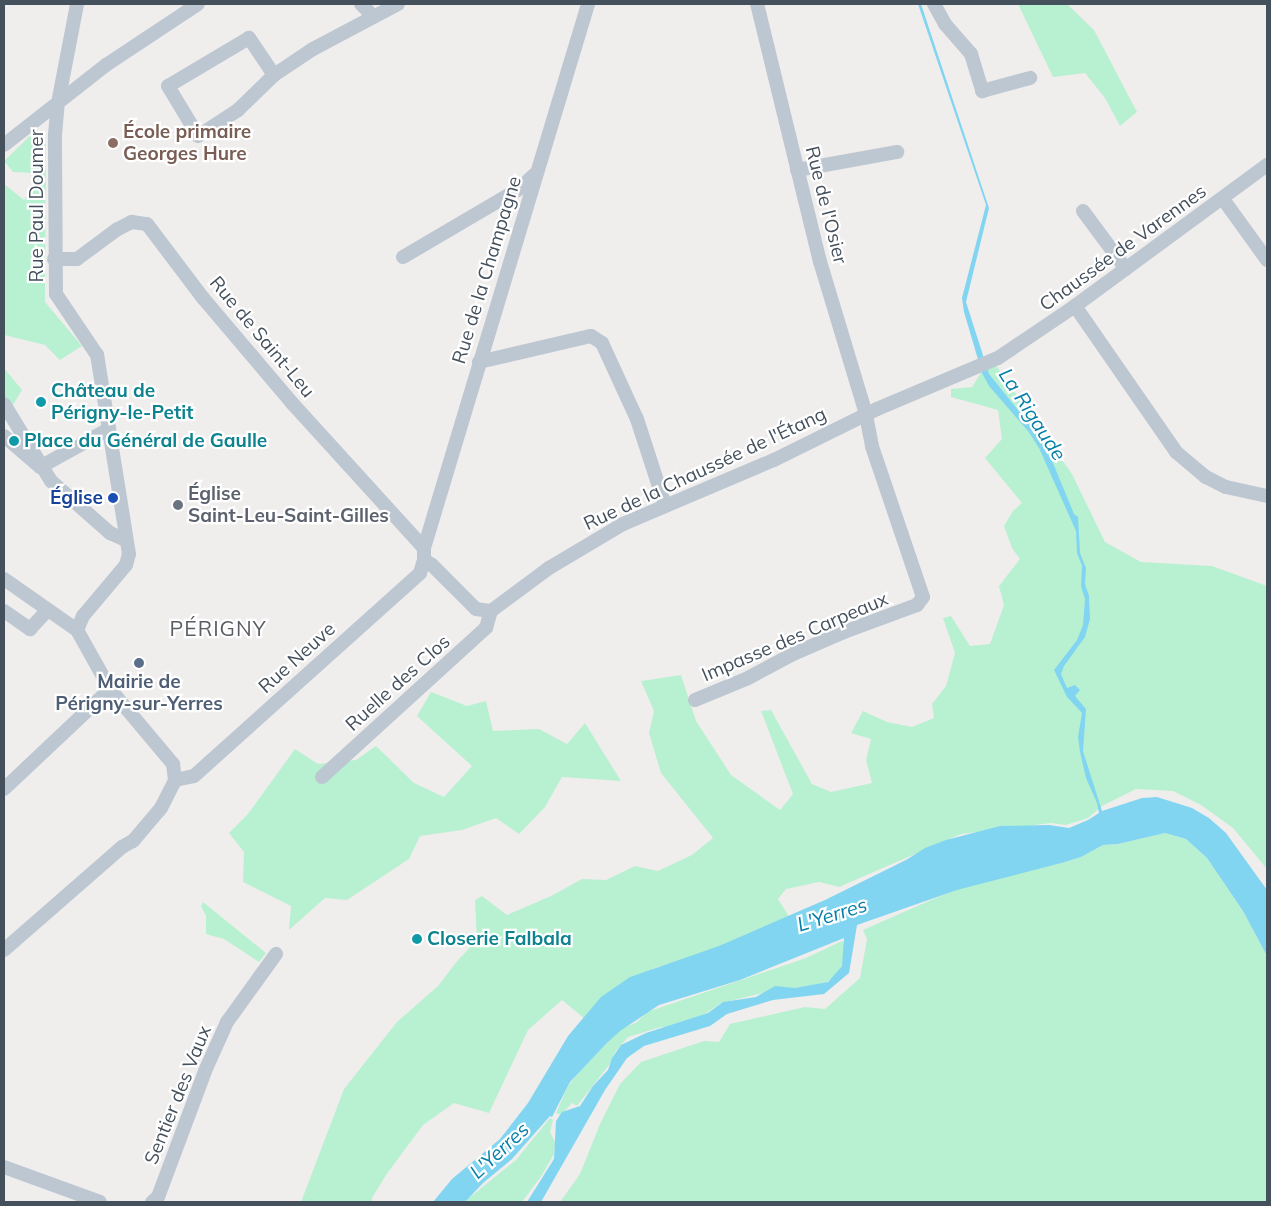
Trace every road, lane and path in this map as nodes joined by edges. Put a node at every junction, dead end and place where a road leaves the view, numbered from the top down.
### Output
1 (77, 4) edge
2 (198, 4) edge
3 (361, 4) edge
4 (398, 4) edge
5 (588, 4) edge
6 (757, 4) edge
7 (934, 4) edge
8 (374, 17) junction
9 (274, 75) junction
10 (1030, 78) dead end
11 (58, 103) junction
12 (4, 145) edge
13 (897, 152) dead end
14 (1267, 165) edge
15 (797, 170) junction
16 (536, 174) junction
17 (1223, 199) junction
18 (1084, 211) dead end
19 (404, 257) dead end
20 (54, 259) junction
21 (1267, 260) edge
22 (1126, 269) junction
23 (1076, 306) junction
24 (479, 362) junction
25 (988, 362) joint
26 (4, 404) edge
27 (866, 414) junction
28 (109, 429) junction
29 (4, 436) edge
30 (43, 465) junction
31 (1267, 496) edge
32 (665, 505) junction
33 (126, 540) junction
34 (424, 554) junction
35 (4, 579) edge
36 (48, 610) junction
37 (4, 611) edge
38 (490, 611) junction
39 (77, 630) junction
40 (110, 689) junction
41 (695, 700) dead end
42 (322, 777) dead end
43 (175, 780) junction
44 (4, 789) edge
45 (4, 950) edge
46 (276, 954) dead end
47 (4, 1167) edge
48 (100, 1202) edge
49 (152, 1202) edge

1 - 11 street, Rue Paul Doumer
2 - 11 street
3 - 8 street
4 - 8 street
5 - 16 street, Rue de la Champagne
6 - 15 street, Rue de l'Osier
7 - 10 street
8 - 9 street
9 - 9 street
11 - 12 street
11 - 20 street, Rue Paul Doumer
13 - 15 street
14 - 17 street, Chaussée de Varennes
15 - 27 street, Rue de l'Osier
16 - 19 street
16 - 24 street, Rue de la Champagne
17 - 21 street
17 - 22 street, Chaussée de Varennes
18 - 22 street
20 - 28 street, Rue Paul Doumer
20 - 34 street, Rue de Saint-Leu
22 - 23 street, Chaussée de Varennes
23 - 25 street, Chaussée de Varennes
23 - 31 street
24 - 32 street
24 - 34 street, Rue de la Champagne
25 - 27 street, Rue de la Chaussée de l'Étang
26 - 30 street
27 - 32 street, Rue de la Chaussée de l'Étang
27 - 41 street, Impasse des Carpeaux
28 - 30 street
28 - 33 street, Rue Paul Doumer
29 - 30 street
30 - 33 street
32 - 38 street, Rue de la Chaussée de l'Étang
33 - 39 street, Rue Paul Doumer
34 - 38 street
34 - 43 street, Rue Neuve
35 - 36 street
36 - 37 street
36 - 39 street
38 - 42 street, Ruelle des Clos
39 - 40 street
40 - 43 street
40 - 44 street
43 - 45 street
46 - 49 street, Sentier des Vaux
47 - 48 street

